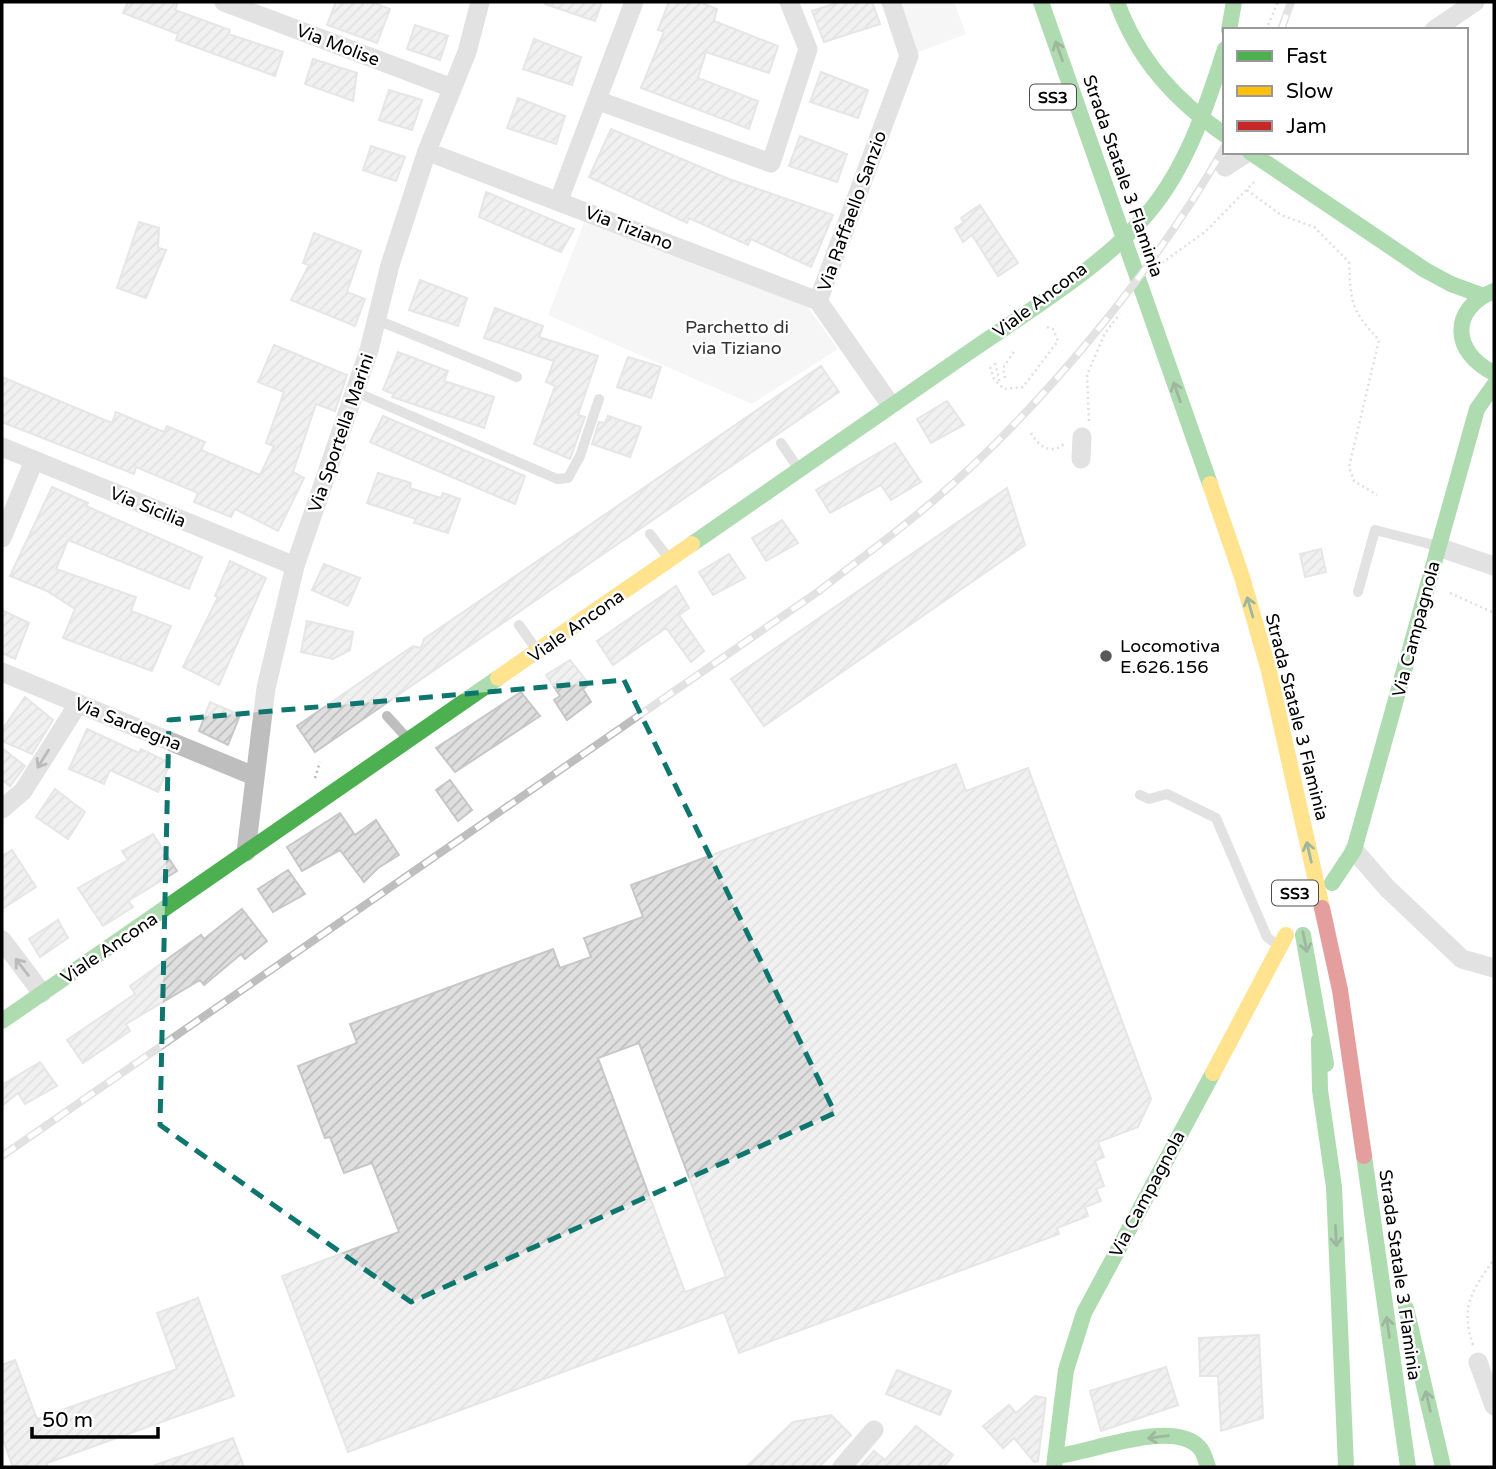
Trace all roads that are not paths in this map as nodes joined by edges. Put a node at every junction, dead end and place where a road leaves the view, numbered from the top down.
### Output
1 (224, 2) edge
2 (482, 2) edge
3 (634, 2) edge
4 (789, 2) edge
5 (891, 2) edge
6 (1041, 2) edge
7 (1117, 2) edge
8 (1234, 2) edge
9 (1463, 6) edge
10 (1229, 28) edge
11 (1436, 28) edge
12 (1223, 54) edge
13 (452, 88) junction
14 (599, 101) junction
15 (1223, 133) edge
16 (1246, 154) edge
17 (1252, 154) edge
18 (439, 156) dead end
19 (1225, 167) dead end
20 (559, 200) junction
21 (1100, 231) dead end
22 (1113, 270) dead end
23 (1429, 275) junction
24 (1488, 293) edge
25 (818, 302) junction
26 (1463, 316) junction
27 (377, 320) junction
28 (1467, 355) junction
29 (1494, 373) edge
30 (517, 377) dead end
31 (1494, 385) edge
32 (365, 396) dead end
33 (599, 399) dead end
34 (890, 404) junction
35 (1477, 408) junction
36 (1088, 430) road end
37 (782, 443) dead end
38 (2, 447) edge
39 (1081, 458) dead end
40 (34, 461) junction
41 (799, 468) junction
42 (650, 534) dead end
43 (2, 538) edge
44 (1438, 547) junction
45 (670, 560) junction
46 (295, 566) junction
47 (1494, 566) edge
48 (1358, 592) dead end
49 (519, 625) dead end
50 (538, 652) junction
51 (2, 672) edge
52 (78, 704) junction
53 (387, 716) dead end
54 (408, 739) junction
55 (254, 776) junction
56 (1140, 795) dead end
57 (2, 808) edge
58 (1353, 850) junction
59 (246, 852) junction
60 (1332, 883) dead end
61 (1300, 917) dead end
62 (2, 940) edge
63 (1282, 941) joint
64 (1494, 968) edge
65 (1340, 990) junction
66 (42, 993) junction
67 (2, 1021) edge
68 (1319, 1022) junction
69 (1354, 1250) dead end
70 (1397, 1270) dead end
71 (1403, 1296) dead end
72 (1478, 1362) road end
73 (1494, 1406) edge
74 (874, 1430) dead end
75 (1056, 1462) edge
76 (842, 1467) edge
77 (1208, 1467) edge
78 (1346, 1467) edge
79 (1408, 1467) edge
80 (1443, 1467) edge

1 - 13 street, Via Molise
2 - 13 street, Via Sportella Marini
3 - 14 street
4 - 14 street
5 - 25 street, Via Raffaello Sanzio
65 -> 6 main road, Strada Statale 3 Flaminia / SS3
7 - 15 main road
8 - 10 main road
9 - 11 street
12 - 34 main road, Viale Ancona
13 - 27 street, Via Sportella Marini
14 - 20 street
16 - 19 street
17 - 23 main road
18 - 20 street, Via Tiziano
20 - 25 street, Via Tiziano
21 - 22 main road
23 - 24 main road
23 - 26 main road
24 - 26 main road
25 - 34 street, Via Raffaello Sanzio
26 - 28 main road, Via Campagnola
27 - 30 lane
27 - 46 street, Via Sportella Marini
28 - 29 main road
28 - 35 main road, Via Campagnola
31 - 35 main road, Via Campagnola
32 - 33 lane
34 - 41 main road, Viale Ancona
35 - 44 main road, Via Campagnola
36 - 39 street
37 - 41 lane
38 - 40 street, Via Sicilia
40 - 43 street
40 - 46 street, Via Sicilia
41 - 45 main road, Viale Ancona
42 - 45 lane
44 - 47 street
44 - 48 lane
44 - 58 main road, Via Campagnola
45 - 50 main road, Viale Ancona
46 - 55 street, Via Sportella Marini
49 - 50 lane
50 - 54 main road, Viale Ancona
51 - 52 street, Via Sardegna
52 - 55 street, Via Sardegna
52 -> 57 street
53 - 54 lane
54 - 59 main road, Viale Ancona
55 - 59 street, Via Sportella Marini
56 - 63 lane
58 - 60 main road, Via Campagnola
58 - 64 street
59 - 66 main road, Viale Ancona
61 -> 68 main road, SS3
66 -> 62 street
63 - 75 main road, Via Campagnola
65 - 70 main road
79 -> 65 main road, Strada Statale 3 Flaminia / SS3
66 - 67 main road, Viale Ancona
68 - 69 main road, SS3
68 -> 78 main road
80 -> 71 main road
72 - 73 street
74 - 76 street
77 -> 75 main road

